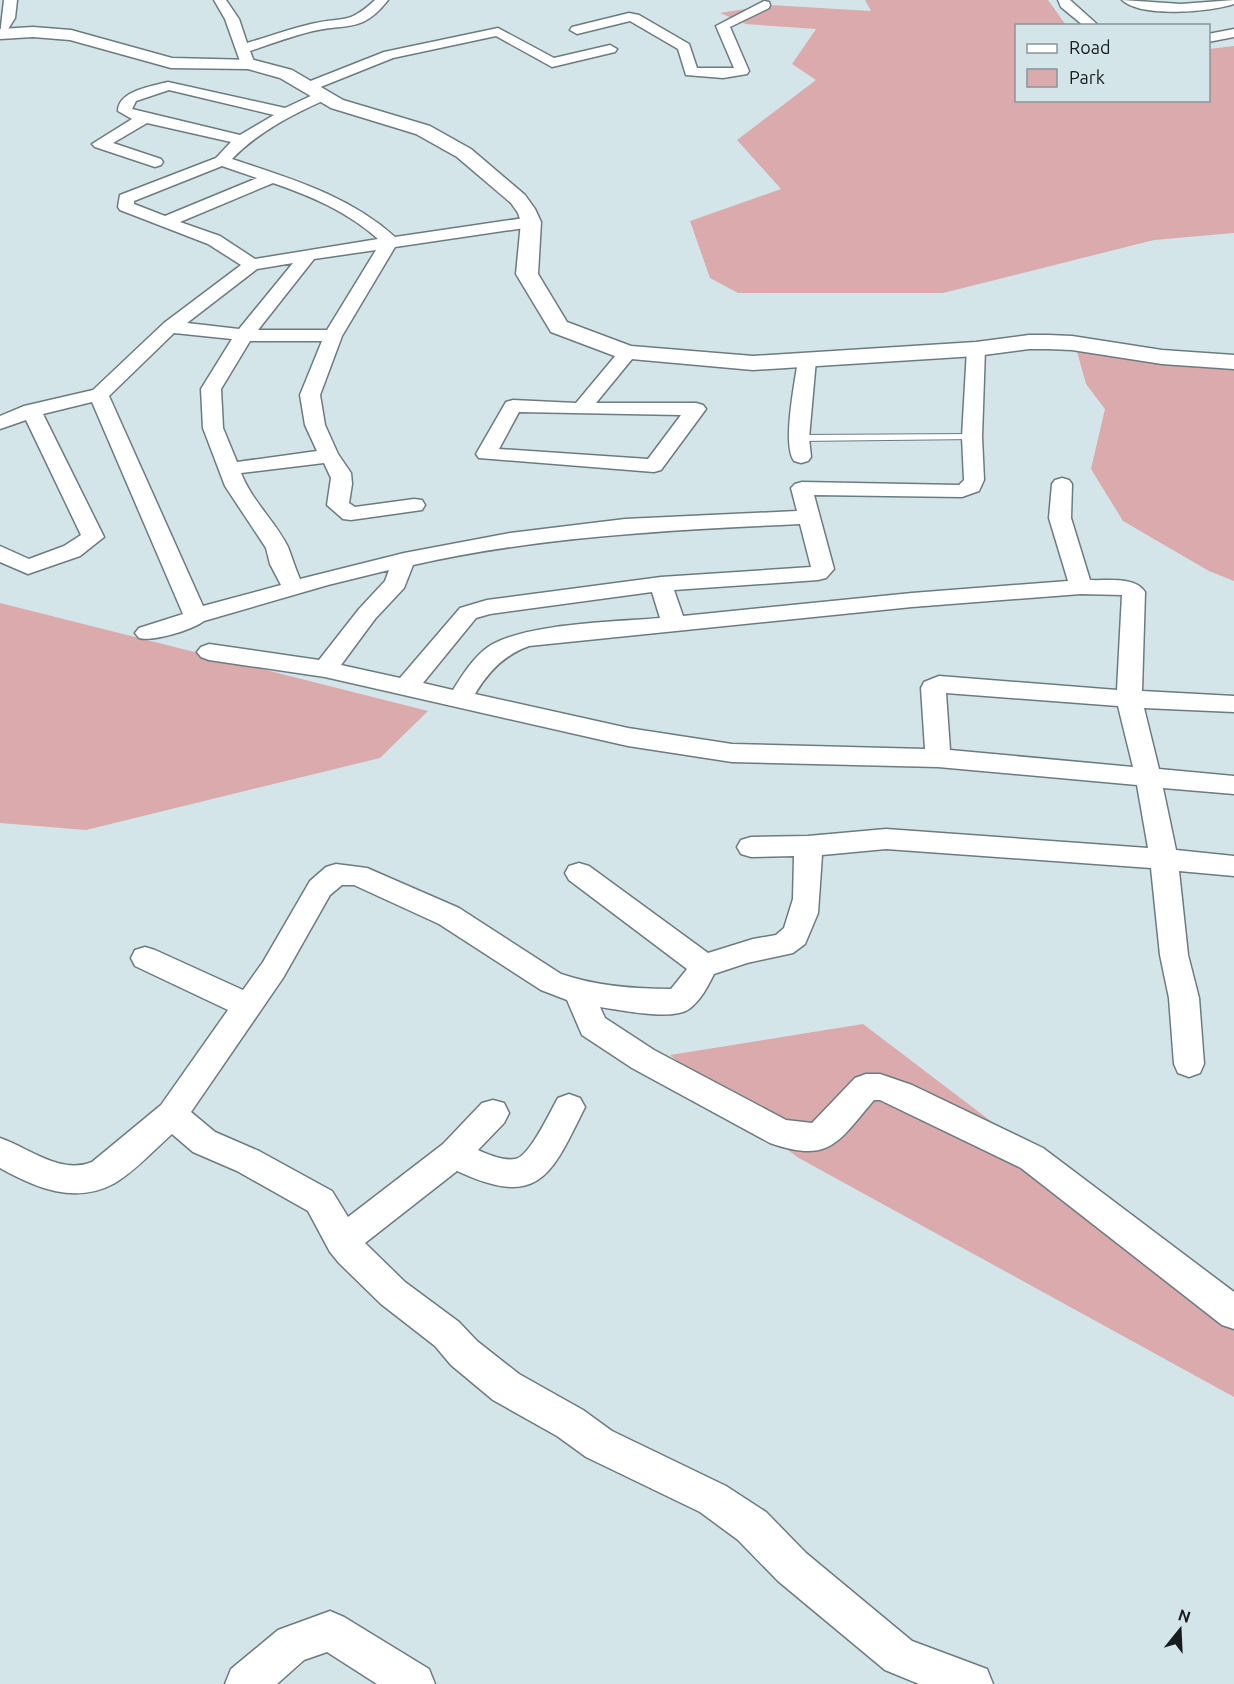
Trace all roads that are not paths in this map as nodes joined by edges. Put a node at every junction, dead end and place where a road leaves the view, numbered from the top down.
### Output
1 (11, 0) edge
2 (220, 0) edge
3 (382, 0) edge
4 (1064, 0) edge
5 (1128, 0) edge
6 (1234, 0) edge
7 (764, 5) dead end
8 (1088, 5) dead end
9 (1091, 24) edge
10 (1106, 24) edge
11 (0, 32) edge
12 (1234, 33) edge
13 (1210, 38) edge
14 (610, 49) junction
15 (245, 56) junction
16 (627, 58) dead end
17 (315, 91) junction
18 (287, 113) junction
19 (145, 118) junction
20 (242, 140) junction
21 (222, 161) junction
22 (156, 162) dead end
23 (269, 178) junction
24 (167, 221) junction
25 (531, 222) junction
26 (390, 241) junction
27 (308, 255) junction
28 (252, 265) junction
29 (170, 327) junction
30 (244, 335) junction
31 (333, 336) junction
32 (976, 349) junction
33 (628, 353) junction
34 (807, 360) junction
35 (1234, 362) edge
36 (99, 395) junction
37 (581, 409) junction
38 (31, 410) junction
39 (0, 423) edge
40 (972, 437) junction
41 (800, 448) joint
42 (329, 456) junction
43 (228, 469) junction
44 (1062, 484) dead end
45 (414, 505) dead end
46 (810, 517) junction
47 (0, 554) edge
48 (404, 561) junction
49 (661, 584) junction
50 (1081, 587) junction
51 (294, 588) junction
52 (196, 616) junction
53 (674, 624) junction
54 (147, 633) dead end
55 (209, 652) dead end
56 (325, 669) junction
57 (407, 686) junction
58 (460, 698) junction
59 (1129, 699) junction
60 (1234, 704) edge
61 (938, 758) junction
62 (1148, 777) junction
63 (1234, 785) edge
64 (808, 846) junction
65 (751, 847) dead end
66 (1164, 860) junction
67 (1234, 866) edge
68 (579, 873) dead end
69 (145, 958) dead end
70 (704, 966) junction
71 (579, 992) junction
72 (248, 1006) junction
73 (1189, 1064) dead end
74 (569, 1107) dead end
75 (493, 1113) dead end
76 (172, 1115) junction
77 (0, 1152) edge
78 (454, 1154) junction
79 (342, 1241) junction
80 (1234, 1312) edge
81 (246, 1684) edge
82 (414, 1684) edge
83 (972, 1684) edge

1 - 11 street
2 - 15 street
3 - 15 street
4 - 9 street
5 - 6 street
7 - 14 street
8 - 10 street
11 - 15 main road
12 - 13 street
14 - 16 street
14 - 17 street
15 - 17 main road
17 - 18 street
17 - 25 main road
18 - 19 street
18 - 20 street
19 - 20 street
19 - 22 street
20 - 21 street
21 - 23 street
21 - 24 street
23 - 24 street
23 - 26 street
24 - 28 street
25 - 26 street
25 - 33 main road
26 - 27 street
26 - 31 street
27 - 28 street
27 - 30 street
28 - 29 street
29 - 30 street
29 - 36 street
30 - 31 street
30 - 43 street
31 - 42 street
32 - 34 main road
32 - 35 main road
32 - 40 street
33 - 34 main road
33 - 37 street
34 - 41 street
36 - 38 street
36 - 52 street
37 - 37 street
38 - 39 street
38 - 47 street
40 - 41 lane
40 - 46 street
42 - 43 street
42 - 45 street
43 - 51 street
44 - 50 street
46 - 48 street
46 - 49 street
48 - 51 street
48 - 56 street
49 - 53 street
49 - 57 street
50 - 53 street
50 - 59 street
51 - 52 street
52 - 54 street
53 - 58 street
55 - 56 street
56 - 57 street
57 - 58 street
58 - 61 street
59 - 60 street
59 - 61 street
59 - 62 street
61 - 62 street
62 - 63 street
62 - 66 street
64 - 65 street
64 - 66 street
64 - 70 street
66 - 67 street
66 - 73 street
68 - 70 street
69 - 72 street
70 - 71 street
71 - 72 street
71 - 80 street
72 - 76 street
74 - 78 street
75 - 78 street
76 - 77 street
76 - 79 street
78 - 79 street
79 - 83 street
81 - 82 street

